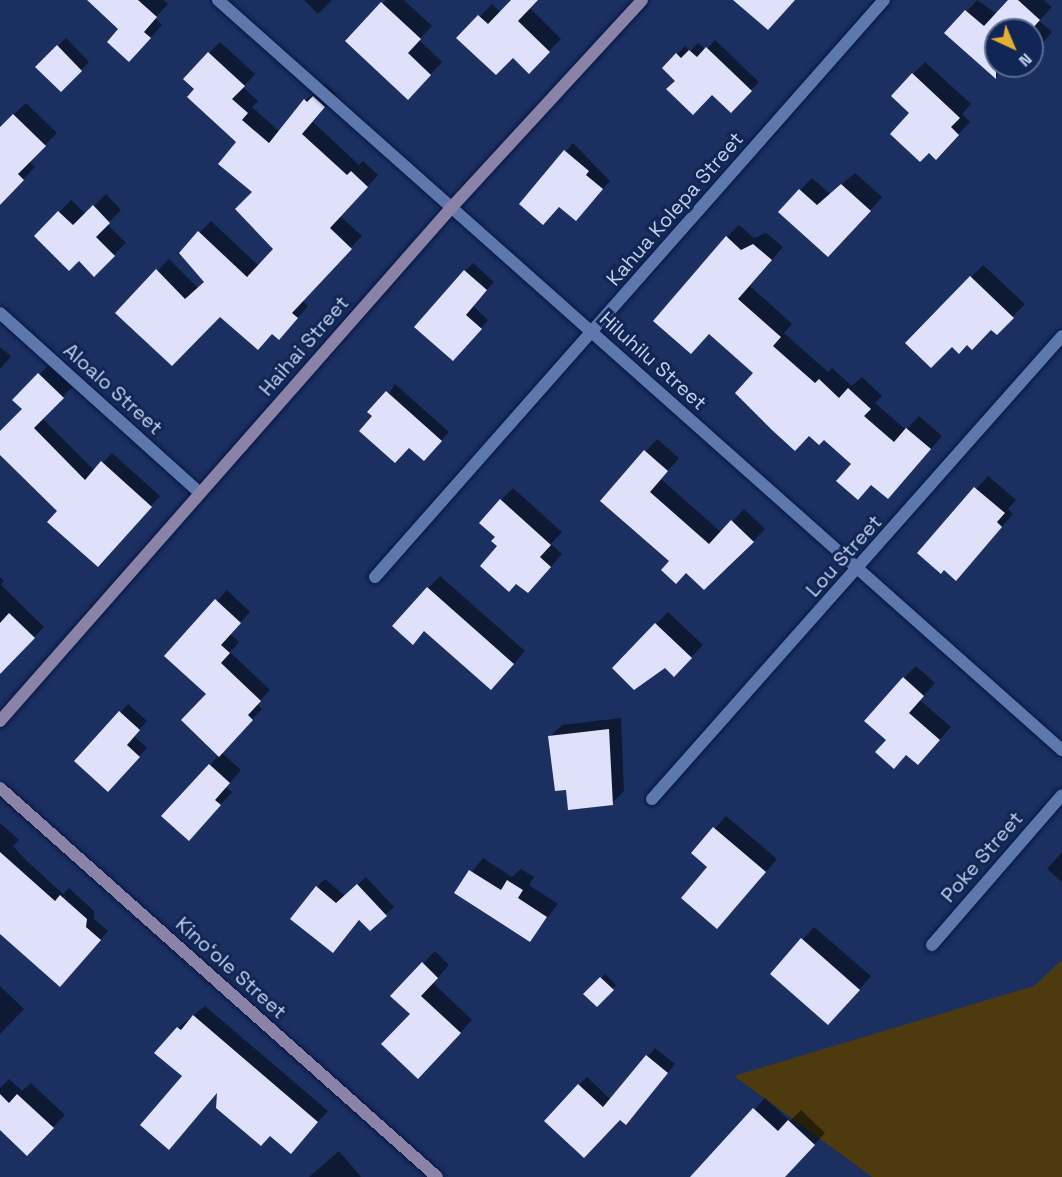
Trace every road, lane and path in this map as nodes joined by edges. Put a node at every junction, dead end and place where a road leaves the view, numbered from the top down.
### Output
1 (218, 0) edge
2 (642, 0) edge
3 (884, 0) edge
4 (451, 208) junction
5 (0, 313) edge
6 (592, 333) junction
7 (1062, 336) edge
8 (200, 493) junction
9 (858, 570) junction
10 (375, 577) dead end
11 (0, 721) edge
12 (1062, 750) edge
13 (0, 788) edge
14 (1062, 795) edge
15 (652, 799) dead end
16 (932, 945) dead end
17 (436, 1177) edge

1 - 4 street, Hiluhilu Street
2 - 4 street, Haihai Street
3 - 6 street, Kahua Kolepa Street
4 - 6 street, Hiluhilu Street
4 - 8 street, Haihai Street
5 - 8 street, Aloalo Street
6 - 9 street, Hiluhilu Street
6 - 10 street, Kahua Kolepa Street
7 - 9 street, Lou Street
8 - 11 street, Haihai Street
9 - 12 street, Hiluhilu Street
9 - 15 street, Lou Street
13 - 17 street, Kinoʻole Street
14 - 16 street, Poke Street

